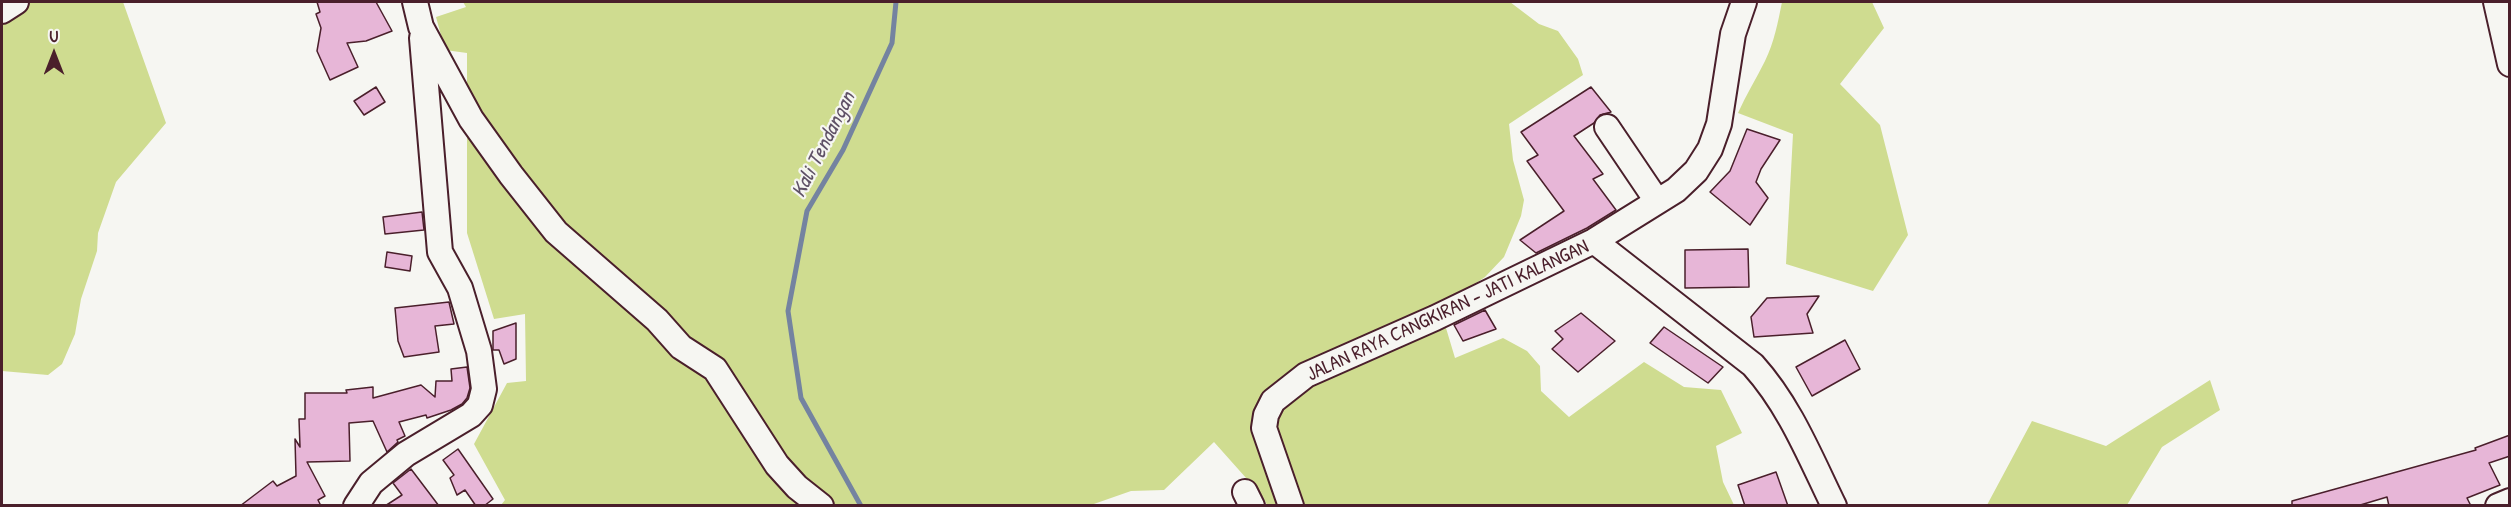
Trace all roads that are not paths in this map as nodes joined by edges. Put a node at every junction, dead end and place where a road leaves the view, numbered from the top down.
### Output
1 (16, 2) edge
2 (415, 2) edge
3 (1744, 2) edge
4 (2496, 2) edge
5 (2, 11) edge
6 (421, 27) junction
7 (2510, 64) edge
8 (1607, 127) dead end
9 (1657, 201) junction
10 (1594, 241) junction
11 (2510, 501) edge
12 (356, 506) edge
13 (821, 506) edge
14 (1291, 506) edge
15 (1834, 506) edge
16 (2498, 506) edge

1 - 5 street
2 - 6 street
3 - 9 street
4 - 7 street
6 - 12 street
6 - 13 street
8 - 9 street
9 - 10 street
10 - 14 street, JALAN RAYA CANGKIRAN - JATI KALANGAN
10 - 15 street, JALAN RAYA CANGKIRAN - JATI KALANGAN
11 - 16 street

